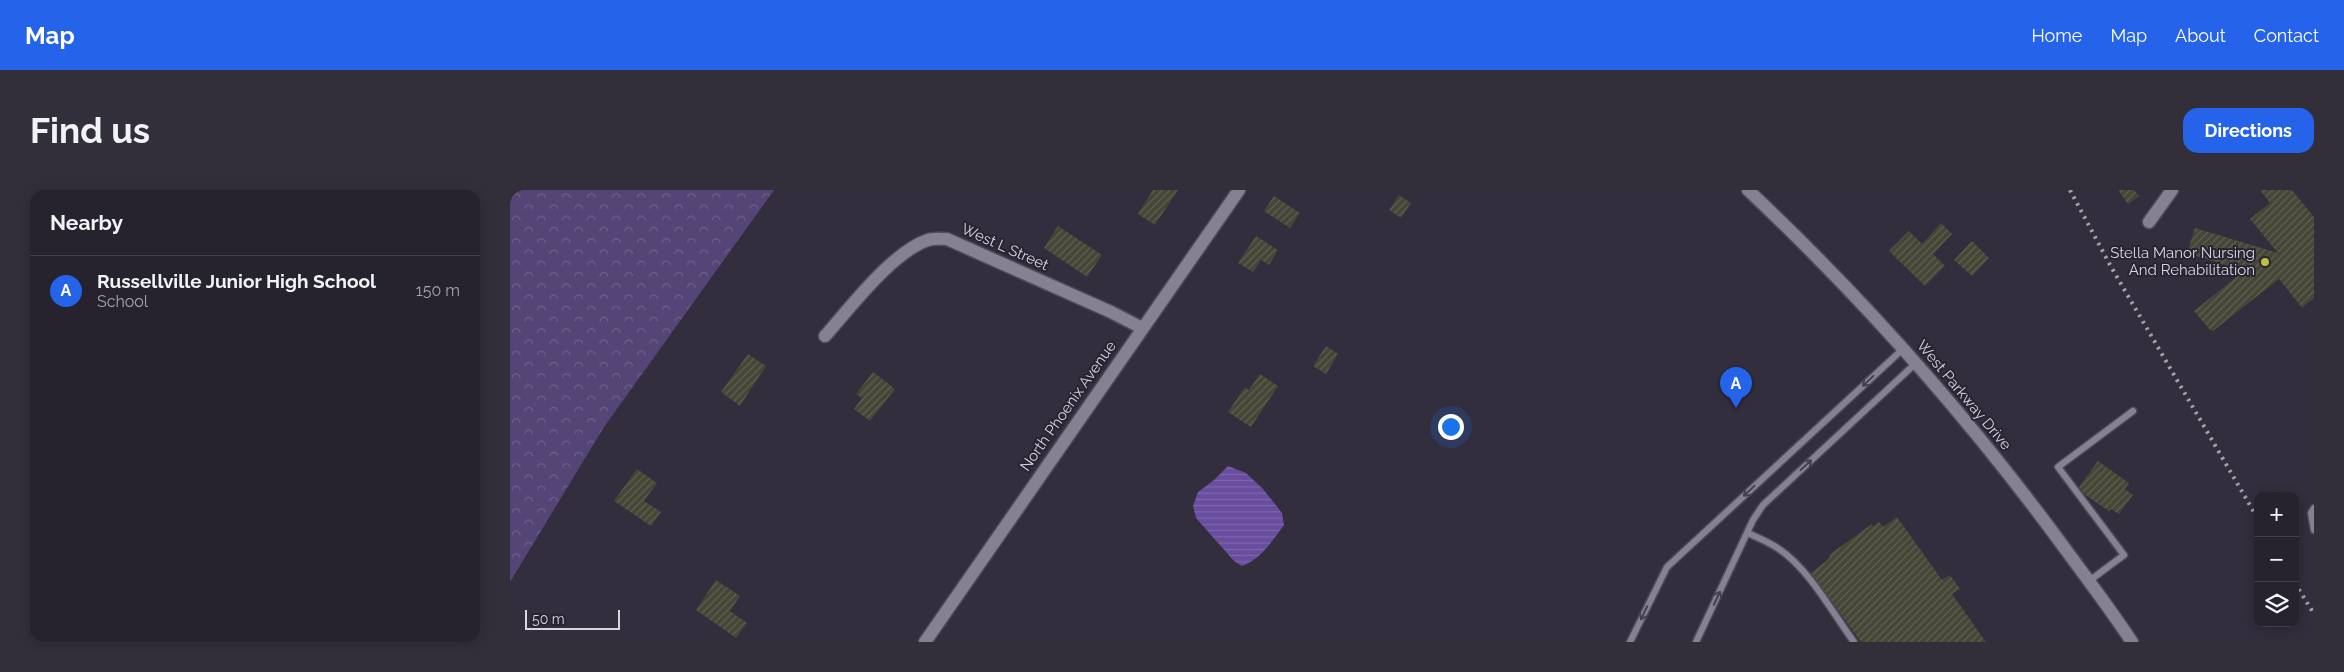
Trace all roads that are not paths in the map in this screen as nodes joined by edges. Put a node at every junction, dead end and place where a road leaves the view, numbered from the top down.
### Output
1 (1238, 190) edge
2 (1748, 190) edge
3 (2172, 190) edge
4 (2149, 222) dead end
5 (1142, 328) junction
6 (825, 336) dead end
7 (1904, 348) junction
8 (1917, 363) junction
9 (2133, 411) dead end
10 (2314, 508) edge
11 (2314, 530) edge
12 (1748, 533) junction
13 (2089, 581) junction
14 (925, 642) edge
15 (1630, 642) edge
16 (1696, 642) edge
17 (1854, 642) edge
18 (2132, 642) edge

1 - 5 street, North Phoenix Avenue
2 - 7 street, West Parkway Drive
3 - 4 street
5 - 6 street, West L Street
5 - 14 street, North Phoenix Avenue
7 - 8 street, West Parkway Drive
7 -> 15 lane
12 -> 8 lane
8 - 13 street, West Parkway Drive
9 - 13 lane
10 - 11 lane
16 -> 12 lane
12 - 17 lane
13 - 18 street, West Parkway Drive

